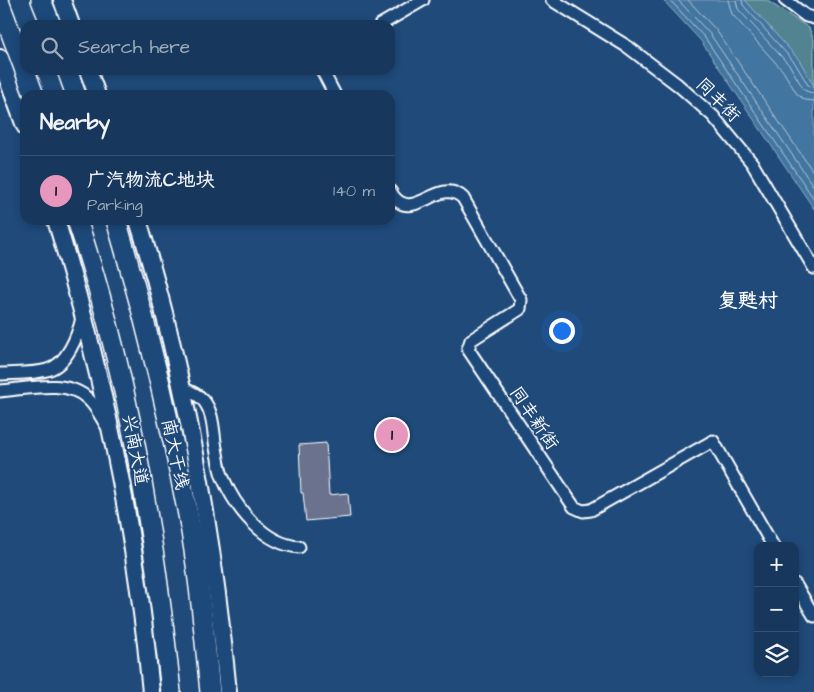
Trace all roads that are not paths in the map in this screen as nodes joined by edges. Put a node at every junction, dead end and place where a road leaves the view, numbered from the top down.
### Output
1 (42, 0) edge
2 (62, 0) edge
3 (423, 0) edge
4 (552, 0) edge
5 (785, 0) edge
6 (0, 4) edge
7 (814, 18) edge
8 (49, 20) edge
9 (69, 20) edge
10 (389, 20) edge
11 (0, 58) edge
12 (20, 58) edge
13 (27, 75) edge
14 (69, 75) edge
15 (90, 75) edge
16 (325, 75) edge
17 (32, 90) edge
18 (74, 90) edge
19 (95, 90) edge
20 (332, 90) edge
21 (20, 112) edge
22 (395, 199) edge
23 (57, 225) edge
24 (78, 225) edge
25 (117, 225) edge
26 (139, 225) edge
27 (814, 268) edge
28 (83, 314) junction
29 (0, 374) edge
30 (180, 387) junction
31 (0, 390) edge
32 (112, 434) junction
33 (771, 542) edge
34 (299, 547) dead end
35 (797, 587) edge
36 (814, 616) edge
37 (151, 692) edge
38 (171, 692) edge
39 (210, 692) edge
40 (228, 692) edge

1 - 8 highway
2 - 9 main road
3 - 10 street
4 - 27 street, 同丰街
5 - 7 street
6 - 12 highway
11 - 21 main road
13 - 17 highway
14 - 18 highway
15 - 19 main road
16 - 20 street
22 - 33 street, 同丰新街
23 - 28 main road, 兴南大道
24 - 38 highway, 南大干线
25 - 39 highway, 南大干线
26 - 30 main road
28 - 29 street
28 - 32 main road, 兴南大道
30 - 34 street
30 - 40 main road
31 - 32 street
32 - 37 main road, 兴南大道
35 - 36 street

